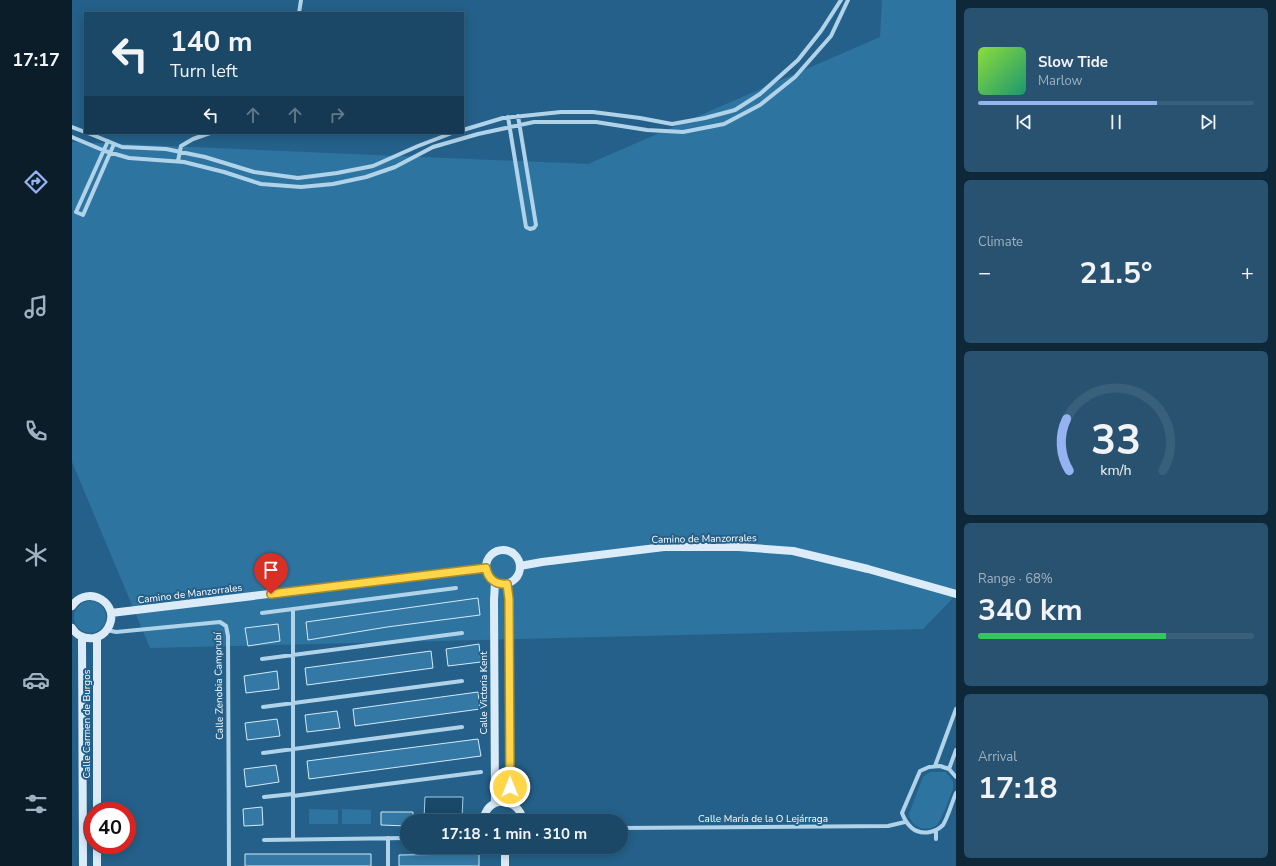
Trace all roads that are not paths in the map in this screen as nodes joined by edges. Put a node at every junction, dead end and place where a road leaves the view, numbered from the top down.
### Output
1 (301, 0) edge
2 (841, 0) edge
3 (848, 0) edge
4 (299, 12) edge
5 (518, 116) junction
6 (508, 117) junction
7 (520, 125) junction
8 (72, 127) edge
9 (510, 127) junction
10 (464, 130) edge
11 (84, 132) edge
12 (90, 134) edge
13 (207, 134) edge
14 (449, 134) edge
15 (72, 137) edge
16 (108, 141) junction
17 (114, 144) junction
18 (104, 151) junction
19 (180, 152) junction
20 (111, 153) junction
21 (178, 161) junction
22 (520, 566) junction
23 (486, 568) junction
24 (495, 582) junction
25 (507, 584) junction
26 (456, 588) dead end
27 (956, 594) edge
28 (72, 606) edge
29 (293, 609) junction
30 (111, 613) junction
31 (262, 613) dead end
32 (72, 628) edge
33 (107, 630) junction
34 (462, 633) dead end
35 (82, 637) junction
36 (97, 638) junction
37 (293, 655) junction
38 (262, 659) dead end
39 (462, 681) dead end
40 (293, 703) junction
41 (263, 707) dead end
42 (956, 709) edge
43 (462, 727) dead end
44 (293, 749) junction
45 (956, 750) edge
46 (263, 753) dead end
47 (935, 766) junction
48 (949, 769) junction
49 (481, 772) dead end
50 (956, 777) edge
51 (956, 794) edge
52 (293, 795) junction
53 (264, 797) dead end
54 (97, 802) edge
55 (510, 802) junction
56 (495, 803) junction
57 (486, 814) edge
58 (520, 814) edge
59 (905, 822) junction
60 (628, 828) edge
61 (936, 831) junction
62 (388, 838) junction
63 (400, 838) edge
64 (292, 839) junction
65 (936, 839) dead end
66 (264, 840) dead end
67 (97, 854) edge
68 (506, 854) edge
69 (82, 866) edge
70 (97, 866) edge
71 (230, 866) edge
72 (388, 866) edge
73 (505, 866) edge

1 - 4 street
2 - 5 street
3 - 7 street
5 - 6 street
5 - 7 street
6 - 9 street
6 - 10 street
7 - 9 street
7 - 9 street
8 - 11 street
9 - 21 street
12 - 16 street
13 - 19 street
14 - 19 street
15 - 18 street
16 - 17 street
16 - 18 street
17 - 19 street
17 - 20 street
18 - 20 street
18 - 20 street
19 - 21 street
20 - 21 street
22 - 23 street
22 - 25 street
22 - 27 street, Camino de Manzorrales
23 - 24 street
23 - 30 street, Camino de Manzorrales
24 - 25 street
24 - 56 street, Calle Victoria Kent
25 - 55 street
26 - 29 street
28 - 30 street
29 - 31 street
29 - 37 street
30 - 33 street
32 - 35 street
33 - 36 street
33 - 71 street, Calle Zenobia Camprubí
34 - 37 street
35 - 36 street
35 - 69 street, Calle Carmen de Burgos
36 - 54 street, Calle Carmen de Burgos
37 - 38 street
37 - 40 street
39 - 40 street
40 - 41 street
40 - 44 street
42 - 47 street
43 - 44 street
44 - 46 street
44 - 52 street
45 - 48 street
47 - 48 street
47 - 59 street
48 - 50 street
49 - 52 street
51 - 61 street
52 - 53 street
52 - 64 street
55 - 56 street
55 - 58 street
56 - 57 street
59 - 60 street, Calle María de la O Lejárraga
59 - 61 street
61 - 65 street
62 - 63 street
62 - 64 street
62 - 72 street
64 - 66 street
67 - 70 street
68 - 73 street

